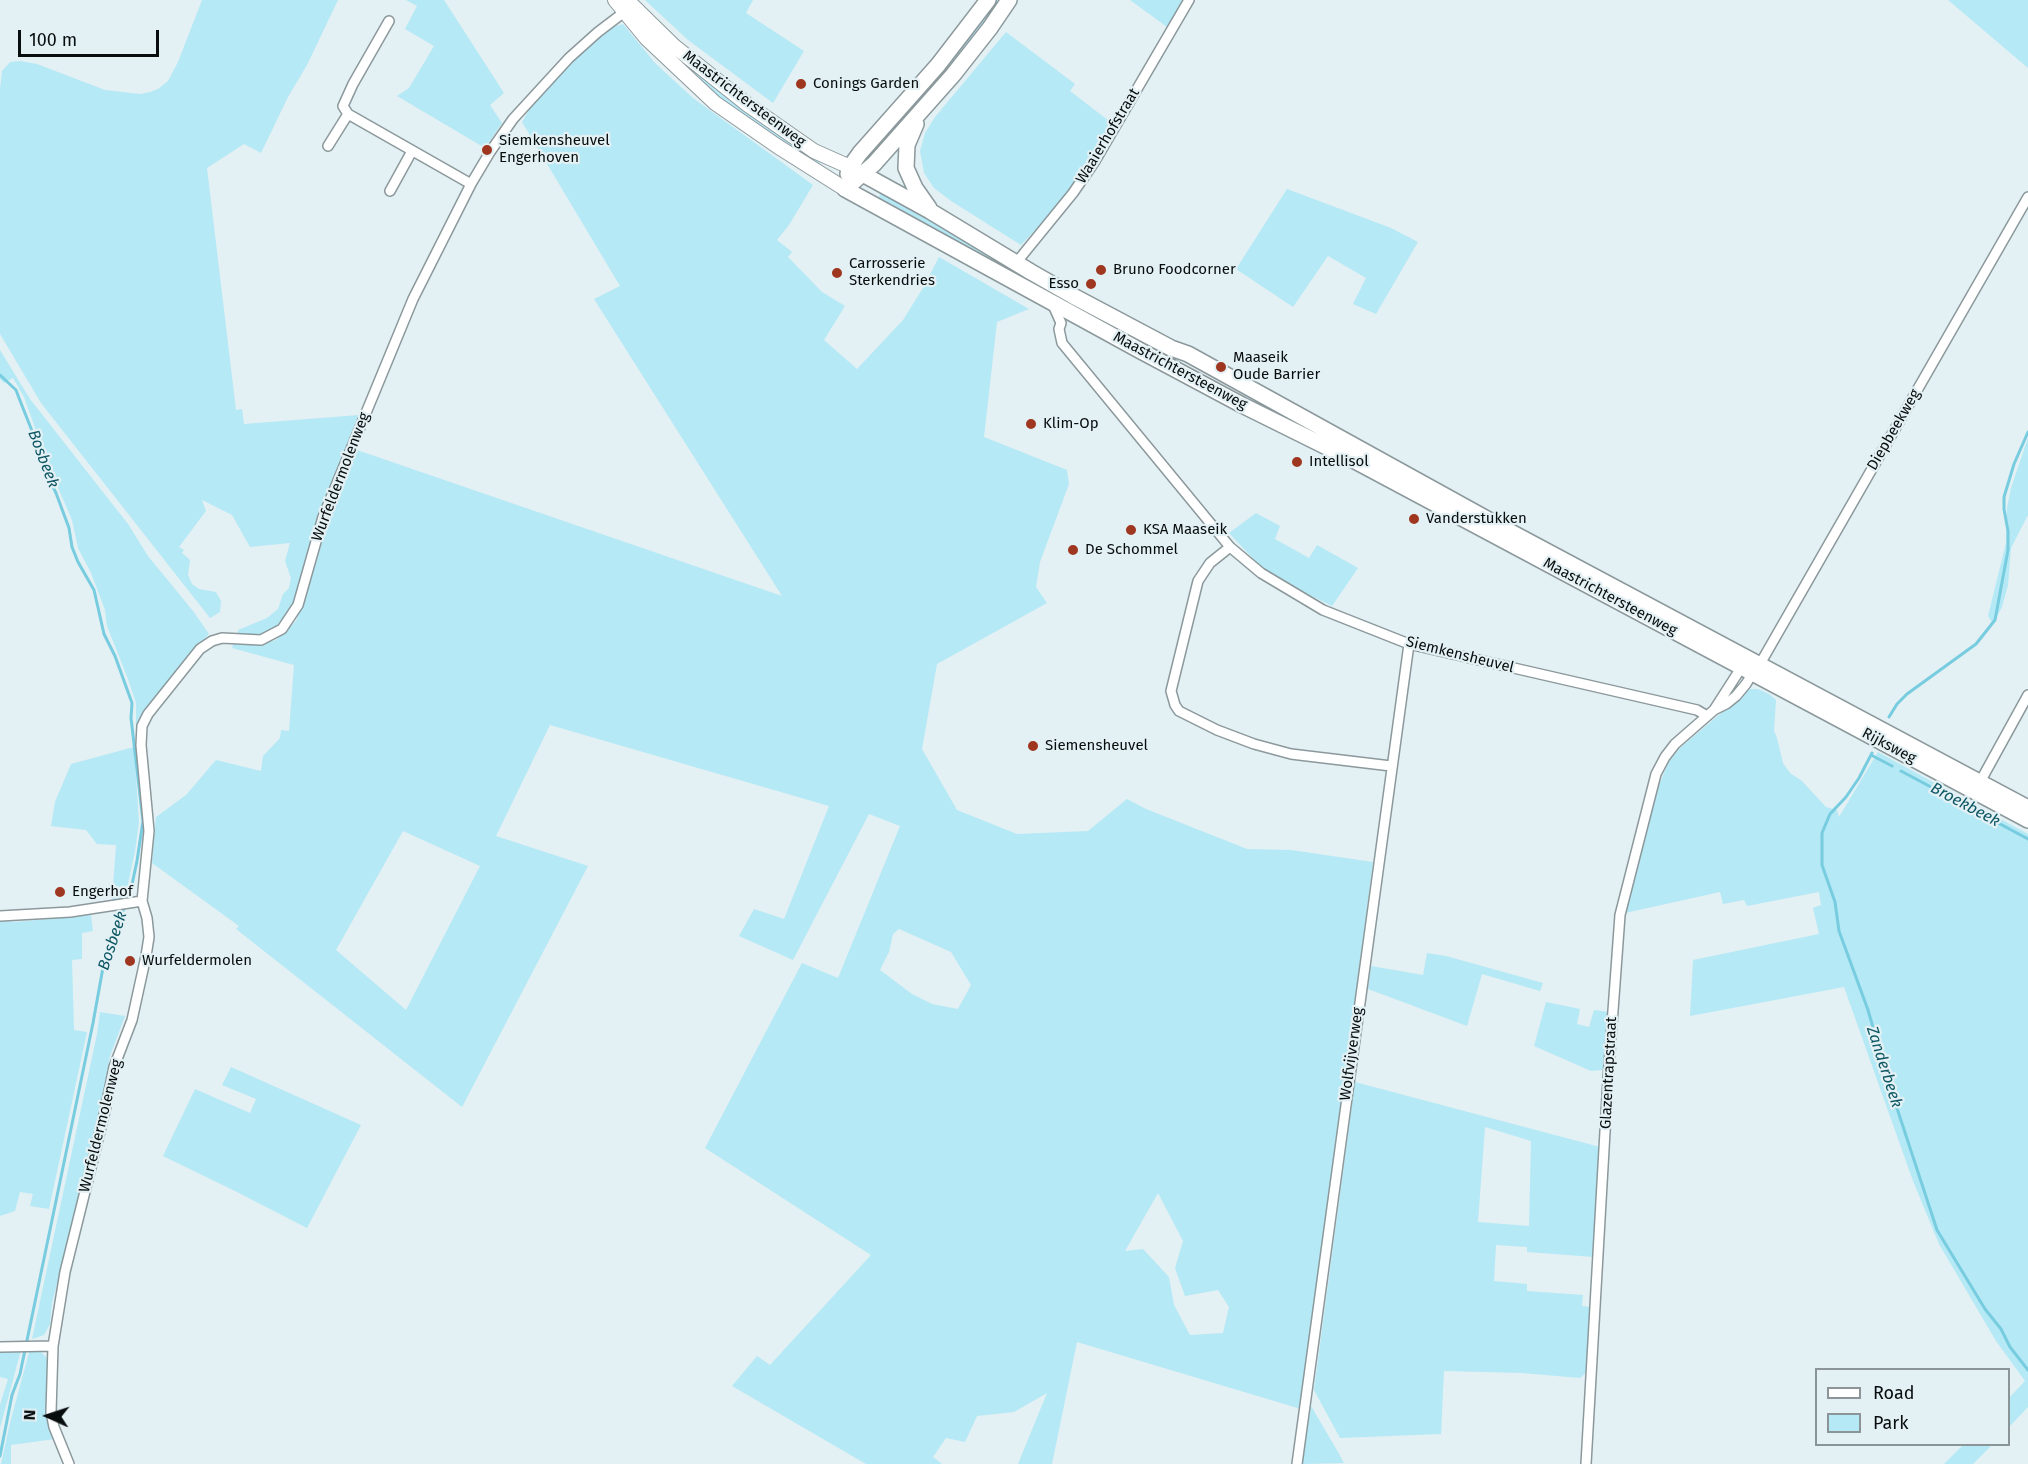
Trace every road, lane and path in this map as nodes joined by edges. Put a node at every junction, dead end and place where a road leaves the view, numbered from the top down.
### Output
1 (615, 0) edge
2 (988, 0) edge
3 (1009, 0) edge
4 (1189, 0) edge
5 (628, 6) edge
6 (389, 21) dead end
7 (680, 51) junction
8 (671, 63) junction
9 (952, 75) junction
10 (348, 114) junction
11 (328, 146) dead end
12 (412, 151) junction
13 (850, 167) junction
14 (864, 174) junction
15 (471, 184) junction
16 (845, 189) junction
17 (390, 190) dead end
18 (2028, 196) edge
19 (930, 211) junction
20 (1016, 263) junction
21 (1052, 303) junction
22 (1076, 316) junction
23 (1061, 323) junction
24 (1246, 385) junction
25 (1230, 398) junction
26 (1230, 547) junction
27 (1409, 644) junction
28 (1751, 669) junction
29 (1785, 685) junction
30 (2028, 695) edge
31 (2020, 710) junction
32 (1711, 713) junction
33 (2028, 716) edge
34 (1391, 766) junction
35 (1980, 782) junction
36 (2028, 808) edge
37 (2028, 820) edge
38 (142, 902) junction
39 (0, 916) edge
40 (52, 1346) junction
41 (0, 1347) edge
42 (69, 1464) edge
43 (1297, 1464) edge
44 (1586, 1464) edge

1 - 5 main road, Maastrichtersteenweg
2 - 13 main road
3 - 9 main road
4 - 20 street, Waaierhofstraat
5 - 7 main road, Maastrichtersteenweg
5 - 8 main road, Maastrichtersteenweg
5 - 15 street, Wurfeldermolenweg
6 - 10 street
7 - 8 street
7 - 13 main road, Maastrichtersteenweg
8 - 16 main road, Maastrichtersteenweg
9 - 14 main road
9 - 19 main road
10 - 11 street
10 - 12 street
12 - 15 street
12 - 17 street
13 - 14 main road, Maastrichtersteenweg
13 - 16 main road
14 - 16 main road
14 - 19 main road, Maastrichtersteenweg
15 - 38 street, Wurfeldermolenweg
16 - 21 main road, Maastrichtersteenweg
18 - 28 street, Diepbeekweg
19 - 20 main road, Maastrichtersteenweg
20 - 24 main road, Maastrichtersteenweg
21 - 22 main road, Maastrichtersteenweg
21 - 23 street, Siemkensheuvel
22 - 23 street
22 - 25 main road, Maastrichtersteenweg
23 - 26 street, Siemkensheuvel
24 - 25 main road
24 - 28 main road, Maastrichtersteenweg
25 - 28 main road, Maastrichtersteenweg
26 - 27 street, Siemkensheuvel
26 - 34 street
27 - 32 street, Siemkensheuvel
27 - 34 street, Wolfvijverweg
28 - 29 main road, Maastrichtersteenweg
28 - 32 street, Glazentrapstraat
29 - 35 main road, Rijksweg
29 - 37 main road, Rijksweg
30 - 31 street
31 - 33 street
31 - 35 street
32 - 44 street, Glazentrapstraat
34 - 43 street, Wolfvijverweg
35 - 36 main road, Rijksweg
38 - 39 street
38 - 40 street, Wurfeldermolenweg
40 - 41 street
40 - 42 street, Wurfeldermolenweg

